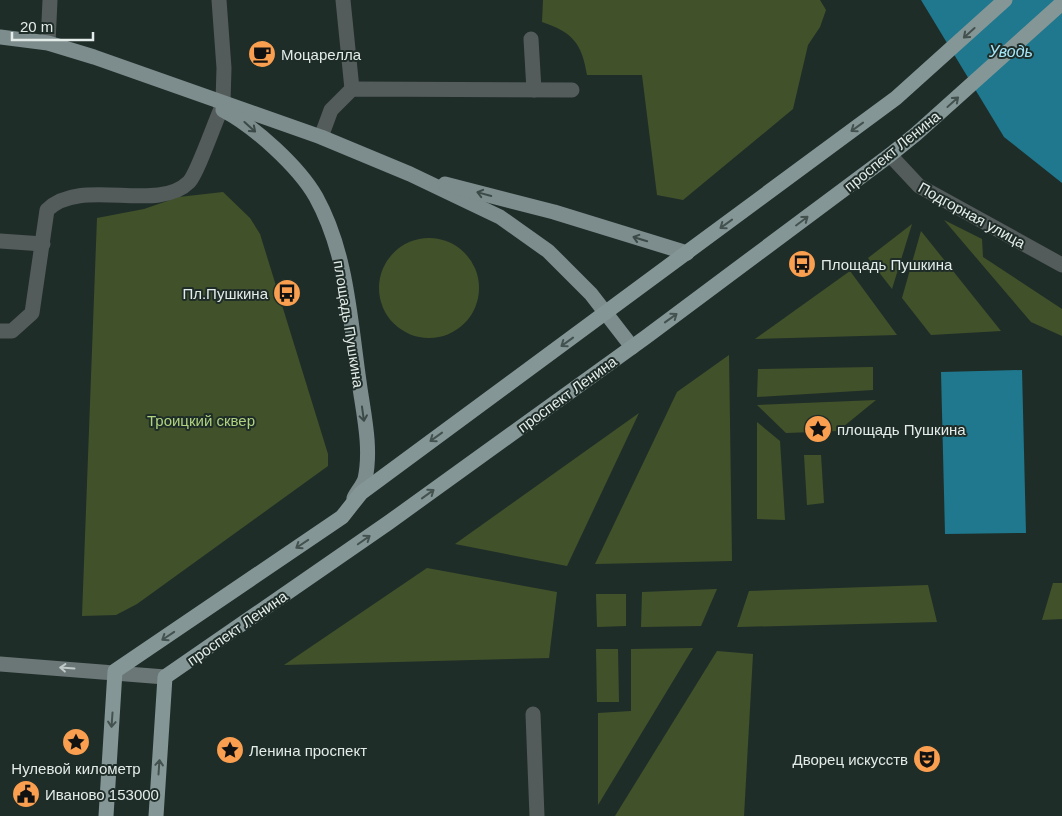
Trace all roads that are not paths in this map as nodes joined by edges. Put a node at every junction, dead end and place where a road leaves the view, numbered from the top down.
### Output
1 (50, 0) edge
2 (219, 0) edge
3 (343, 0) edge
4 (1005, 0) edge
5 (1062, 3) edge
6 (0, 37) edge
7 (531, 39) dead end
8 (48, 43) junction
9 (352, 89) junction
10 (534, 90) junction
11 (572, 90) dead end
12 (222, 105) junction
13 (321, 137) junction
14 (890, 155) junction
15 (410, 174) junction
16 (0, 241) edge
17 (42, 244) junction
18 (686, 253) junction
19 (1062, 265) edge
20 (607, 313) junction
21 (0, 331) edge
22 (632, 347) junction
23 (342, 517) junction
24 (0, 664) edge
25 (115, 672) junction
26 (166, 677) junction
27 (533, 714) dead end
28 (106, 816) edge
29 (156, 816) edge
30 (536, 816) edge

1 - 8 street
2 - 12 street
3 - 9 street
4 -> 18 highway
14 -> 5 highway, проспект Ленина
6 - 8 main road, площадь Пушкина
7 - 10 street
8 - 12 main road, площадь Пушкина
9 - 10 street
9 - 13 street
10 - 11 street
12 - 13 main road, площадь Пушкина
12 - 17 street
12 -> 23 main road, площадь Пушкина
13 - 15 main road, площадь Пушкина
14 - 19 street, Подгорная улица
22 -> 14 highway, проспект Ленина
18 -> 15 main road, площадь Пушкина
15 - 20 main road, площадь Пушкина
16 - 17 street
17 - 21 street
18 - 20 highway
20 - 22 main road, площадь Пушкина
20 -> 23 highway
26 -> 22 highway, проспект Ленина
23 -> 25 highway
25 -> 24 main road
25 - 26 main road
25 -> 28 highway
29 -> 26 highway
27 - 30 street

